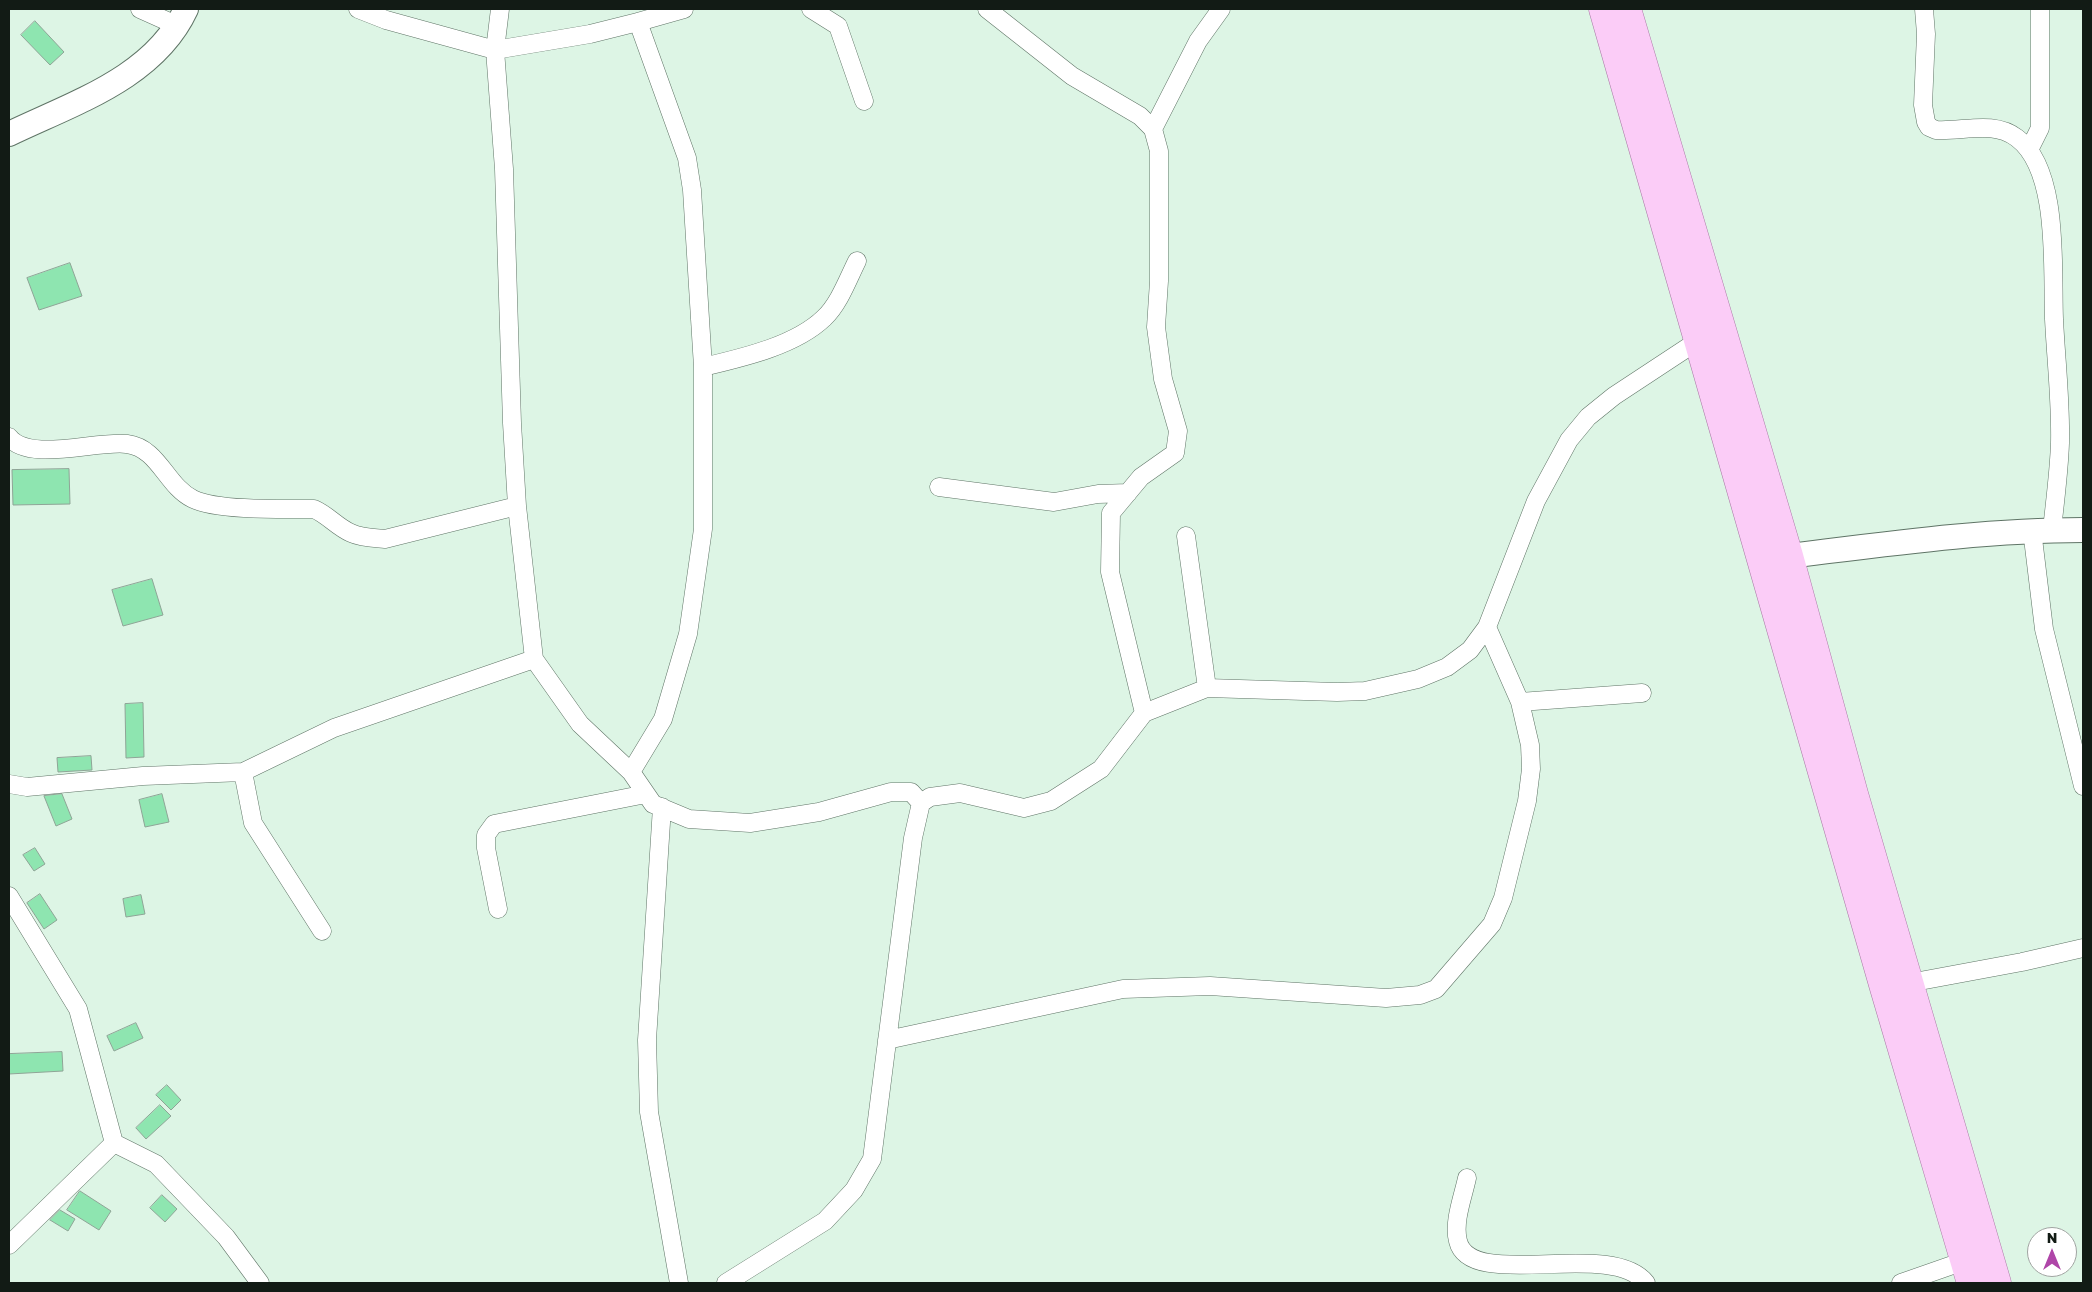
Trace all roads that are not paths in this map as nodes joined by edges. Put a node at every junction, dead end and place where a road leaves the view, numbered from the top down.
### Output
1 (140, 9) edge
2 (358, 9) edge
3 (500, 9) edge
4 (684, 9) edge
5 (811, 9) edge
6 (987, 9) edge
7 (1221, 9) edge
8 (1603, 9) edge
9 (1627, 9) edge
10 (1924, 9) edge
11 (2040, 9) edge
12 (182, 17) edge
13 (638, 22) junction
14 (495, 50) junction
15 (864, 101) dead end
16 (1153, 129) junction
17 (9, 134) edge
18 (2029, 150) junction
19 (857, 261) dead end
20 (1699, 340) junction
21 (702, 367) junction
22 (9, 437) edge
23 (940, 488) dead end
24 (1128, 493) junction
25 (517, 506) junction
26 (2042, 530) junction
27 (2083, 530) edge
28 (1186, 536) dead end
29 (1789, 556) junction
30 (1487, 627) junction
31 (534, 659) junction
32 (1208, 688) junction
33 (1642, 693) dead end
34 (1520, 702) junction
35 (1144, 714) junction
36 (242, 772) junction
37 (631, 772) junction
38 (9, 784) edge
39 (2083, 786) edge
40 (646, 794) junction
41 (921, 803) junction
42 (662, 807) junction
43 (9, 896) edge
44 (498, 909) dead end
45 (322, 931) dead end
46 (2083, 948) edge
47 (1909, 983) junction
48 (887, 1040) junction
49 (114, 1143) junction
50 (1467, 1178) dead end
51 (9, 1245) edge
52 (1968, 1272) edge
53 (260, 1283) edge
54 (679, 1283) edge
55 (726, 1283) edge
56 (1646, 1283) edge
57 (1901, 1283) edge
58 (1997, 1283) edge

1 - 12 street
2 - 14 street
3 - 14 street
4 - 13 street
5 - 15 street
6 - 16 street
7 - 16 street
8 - 20 main road
9 - 29 main road
10 - 18 street
11 - 18 street
12 - 17 street
13 - 14 street
13 - 21 street
14 - 25 street
16 - 24 street
18 - 26 street
19 - 21 street
20 - 30 street
20 - 52 main road
21 - 37 street
22 - 25 street
23 - 24 street
24 - 35 street
25 - 31 street
26 - 27 street
26 - 29 street
26 - 39 street
28 - 32 street
29 - 47 main road
30 - 32 street
30 - 34 street
31 - 36 street
31 - 37 street
32 - 35 street
33 - 34 street
34 - 48 street
35 - 41 street
36 - 38 street
36 - 45 street
37 - 40 street
40 - 42 street
40 - 44 street
41 - 42 street
41 - 48 street
42 - 54 street
43 - 49 street
46 - 47 street
47 - 58 main road
48 - 55 street
49 - 51 street
49 - 53 street
50 - 56 street
52 - 57 street

